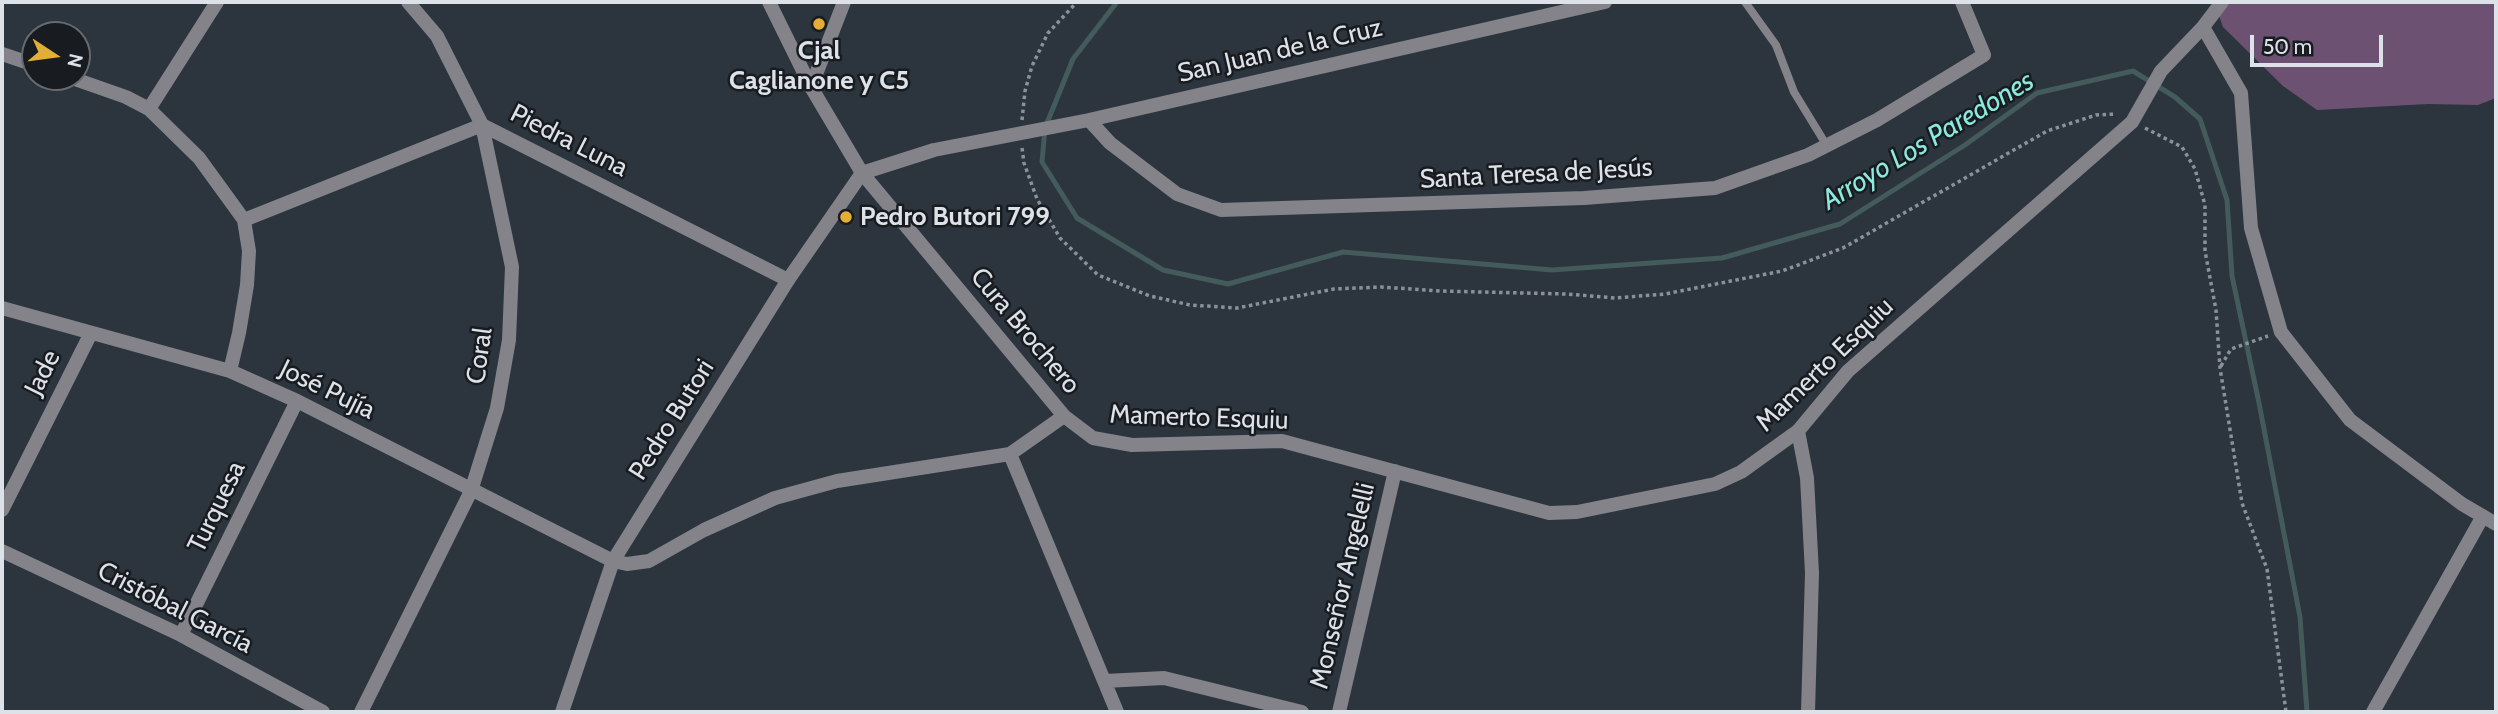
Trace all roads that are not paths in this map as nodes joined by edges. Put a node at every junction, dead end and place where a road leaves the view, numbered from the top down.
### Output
1 (217, 2) edge
2 (408, 2) edge
3 (769, 2) edge
4 (844, 2) edge
5 (1605, 2) edge
6 (1745, 2) edge
7 (1962, 2) edge
8 (2222, 2) edge
9 (2203, 27) junction
10 (2, 54) edge
11 (21, 60) edge
12 (91, 85) edge
13 (811, 87) junction
14 (149, 109) junction
15 (1089, 120) junction
16 (482, 125) junction
17 (1827, 146) junction
18 (862, 173) junction
19 (244, 220) junction
20 (788, 280) junction
21 (2, 308) edge
22 (91, 333) junction
23 (230, 371) junction
24 (297, 401) junction
25 (1064, 416) junction
26 (1798, 431) junction
27 (1010, 454) junction
28 (1395, 471) junction
29 (471, 491) junction
30 (2, 510) edge
31 (2483, 516) junction
32 (2496, 524) edge
33 (2, 551) edge
34 (613, 561) junction
35 (180, 635) junction
36 (1105, 681) junction
37 (323, 712) edge
38 (361, 712) edge
39 (562, 712) edge
40 (1117, 712) edge
41 (1302, 712) edge
42 (1339, 712) edge
43 (1808, 712) edge
44 (2373, 712) edge

1 - 14 street
2 - 16 street, Coral
3 - 13 street, Cura Brochero
4 - 13 street
5 - 15 street, San Juan de la Cruz
6 - 17 lane
7 - 17 street, Santa Teresa de Jesús
8 - 9 street, Mamerto Esquiu
9 - 26 street, Mamerto Esquiu
9 - 31 street
10 - 11 street
12 - 14 street
13 - 18 street, Cura Brochero
14 - 19 street
15 - 17 street, Santa Teresa de Jesús
15 - 18 street, San Juan de la Cruz
16 - 19 street, Piedra Luna
16 - 20 street, Piedra Luna
16 - 29 street, Coral
18 - 20 street, Pedro Butori
18 - 25 street, Cura Brochero
19 - 23 street
20 - 34 street, Pedro Butori
21 - 22 street, José Pujía
22 - 23 street, José Pujía
22 - 30 street, Jade
23 - 24 street, José Pujía
24 - 29 street, José Pujía
24 - 35 street, Turquesa
25 - 27 street, Cura Brochero
25 - 28 street, Mamerto Esquiu
26 - 28 street, Mamerto Esquiu
26 - 43 street
27 - 34 street
27 - 36 street
28 - 42 street, Monseñor Angelelli
29 - 34 street, José Pujía
29 - 38 street, Coral
31 - 32 street
31 - 44 street
33 - 35 street, Cristóbal García
34 - 39 street, Pedro Butori
35 - 37 street, Cristóbal García
36 - 40 street
36 - 41 street

